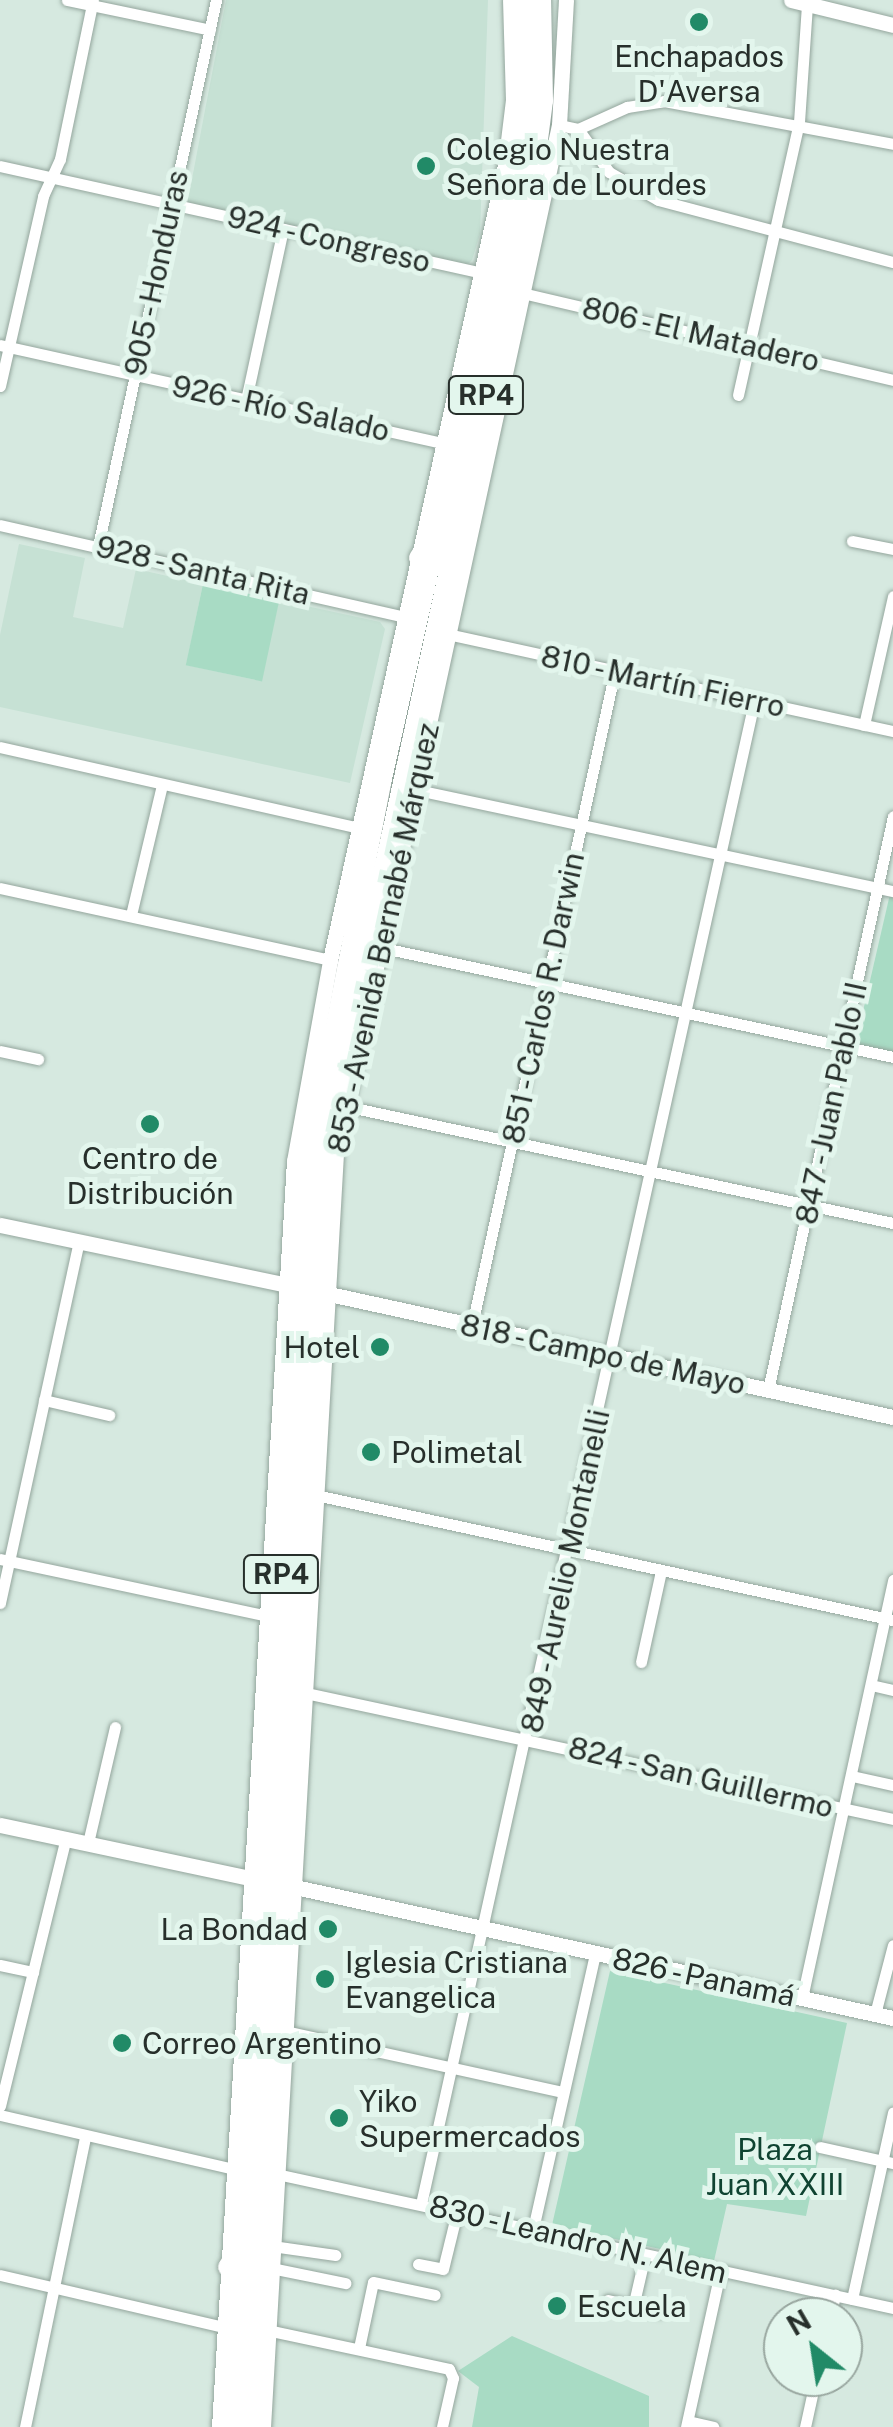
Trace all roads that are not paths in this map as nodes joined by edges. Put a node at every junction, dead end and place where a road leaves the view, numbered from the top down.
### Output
1 (67, 0) edge
2 (216, 0) edge
3 (510, 0) edge
4 (525, 0) edge
5 (542, 0) edge
6 (566, 0) edge
7 (799, 2) edge
8 (92, 3) edge
9 (893, 24) edge
10 (210, 30) junction
11 (799, 122) junction
12 (559, 125) junction
13 (578, 129) junction
14 (893, 144) edge
15 (0, 166) edge
16 (53, 178) junction
17 (171, 202) junction
18 (283, 229) junction
19 (776, 234) junction
20 (893, 262) edge
21 (482, 273) junction
22 (517, 292) junction
23 (750, 344) junction
24 (4, 346) edge
25 (134, 376) junction
26 (893, 380) edge
27 (0, 386) edge
28 (738, 395) dead end
29 (246, 400) junction
30 (445, 444) junction
31 (441, 523) junction
32 (0, 525) edge
33 (852, 541) dead end
34 (98, 546) junction
35 (893, 549) edge
36 (418, 558) junction
37 (893, 596) edge
38 (405, 617) junction
39 (441, 632) junction
40 (615, 670) junction
41 (754, 702) junction
42 (864, 725) junction
43 (893, 732) edge
44 (0, 747) edge
45 (162, 785) junction
46 (391, 785) junction
47 (893, 816) edge
48 (582, 822) junction
49 (358, 828) junction
50 (721, 851) junction
51 (0, 888) edge
52 (878, 888) junction
53 (893, 891) edge
54 (131, 915) junction
55 (372, 945) junction
56 (330, 960) junction
57 (547, 980) junction
58 (688, 1012) junction
59 (844, 1045) junction
60 (0, 1051) edge
61 (893, 1057) edge
62 (38, 1059) dead end
63 (338, 1104) junction
64 (315, 1118) junction
65 (513, 1140) junction
66 (296, 1144) junction
67 (655, 1171) junction
68 (810, 1205) junction
69 (893, 1223) edge
70 (0, 1225) edge
71 (79, 1242) junction
72 (306, 1289) junction
73 (472, 1325) junction
74 (612, 1356) junction
75 (768, 1390) junction
76 (44, 1400) junction
77 (109, 1415) dead end
78 (893, 1417) edge
79 (310, 1494) junction
80 (570, 1551) junction
81 (5, 1560) edge
82 (662, 1570) junction
83 (893, 1580) edge
84 (0, 1603) edge
85 (263, 1615) junction
86 (889, 1619) edge
87 (641, 1662) dead end
88 (871, 1685) junction
89 (893, 1690) edge
90 (291, 1691) junction
91 (115, 1727) dead end
92 (528, 1739) junction
93 (852, 1776) junction
94 (893, 1785) edge
95 (844, 1809) junction
96 (893, 1819) edge
97 (0, 1825) edge
98 (66, 1838) junction
99 (88, 1843) junction
100 (273, 1883) junction
101 (484, 1930) junction
102 (893, 1945) edge
103 (595, 1954) junction
104 (0, 1965) edge
105 (32, 1972) junction
106 (802, 1998) junction
107 (875, 2014) junction
108 (893, 2018) edge
109 (285, 2031) junction
110 (452, 2068) junction
111 (562, 2092) junction
112 (0, 2106) edge
113 (893, 2112) edge
114 (0, 2116) edge
115 (85, 2137) junction
116 (820, 2147) dead end
117 (888, 2162) edge
118 (233, 2169) junction
119 (270, 2173) junction
120 (421, 2204) junction
121 (457, 2212) junction
122 (533, 2229) junction
123 (244, 2241) junction
124 (272, 2246) junction
125 (335, 2255) dead end
126 (645, 2255) junction
127 (418, 2264) dead end
128 (227, 2267) junction
129 (271, 2268) junction
130 (720, 2272) junction
131 (0, 2275) edge
132 (345, 2283) dead end
133 (52, 2286) junction
134 (435, 2295) dead end
135 (834, 2295) joint
136 (846, 2297) edge
137 (852, 2297) edge
138 (608, 2300) dead end
139 (863, 2301) edge
140 (634, 2306) junction
141 (893, 2308) edge
142 (660, 2312) dead end
143 (224, 2327) junction
144 (267, 2330) junction
145 (359, 2348) junction
146 (812, 2397) edge
147 (687, 2424) edge
148 (26, 2427) edge
149 (219, 2427) edge
150 (234, 2427) edge
151 (248, 2427) edge
152 (263, 2427) edge
153 (442, 2427) edge
154 (714, 2427) edge
155 (805, 2427) edge

1 - 8 street
2 - 10 street, 905 - Honduras
3 - 21 street, 853 - Avenida Bernabé Márquez
4 - 31 main road, 853 - Avenida Bernabé Márquez / RP4
5 - 22 main road, 853 - Avenida Bernabé Márquez / RP4
6 - 12 street, 853 - Avenida Bernabé Márquez
7 - 9 street
7 - 11 street
8 - 10 street
8 - 16 street
10 - 17 street, 905 - Honduras
11 - 13 street
11 - 14 street
11 - 19 street
12 - 13 street
12 - 22 street, 853 - Avenida Bernabé Márquez
13 - 19 street
15 - 16 street, 924 - Congreso
16 - 17 street, 924 - Congreso
16 - 24 street
17 - 18 street, 924 - Congreso
17 - 25 street, 905 - Honduras
18 - 21 street, 924 - Congreso
18 - 29 street
19 - 20 street
19 - 23 street
21 - 30 street, 853 - Avenida Bernabé Márquez
22 - 23 street, 806 - El Matadero
22 - 39 main road, 853 - Avenida Bernabé Márquez / RP4
23 - 26 street, 806 - El Matadero
23 - 28 street
24 - 25 street, 926 - Río Salado
24 - 27 street
25 - 29 street, 926 - Río Salado
25 - 34 street, 905 - Honduras
29 - 30 street, 926 - Río Salado
30 - 36 street, 853 - Avenida Bernabé Márquez
31 - 36 main road
31 - 46 main road, 853 - Avenida Bernabé Márquez / RP4
32 - 34 street, 928 - Santa Rita
33 - 35 street
34 - 38 street, 928 - Santa Rita
36 - 38 street, 853 - Avenida Bernabé Márquez
37 - 42 street
38 - 46 street, 853 - Avenida Bernabé Márquez
39 - 40 street, 810 - Martín Fierro
39 - 46 main road, 853 - Avenida Bernabé Márquez / RP4
40 - 41 street, 810 - Martín Fierro
40 - 48 street, 851 - Carlos R. Darwin
41 - 42 street, 810 - Martín Fierro
41 - 50 street, 849 - Aurelio Montanelli
42 - 43 street, 810 - Martín Fierro
44 - 45 street
45 - 49 street
45 - 54 street
46 - 48 street
46 - 49 street, 853 - Avenida Bernabé Márquez
46 - 55 main road, 853 - Avenida Bernabé Márquez / RP4
46 - 64 main road, 853 - Avenida Bernabé Márquez / RP4
47 - 52 street, 847 - Juan Pablo II
48 - 50 street
48 - 57 street, 851 - Carlos R. Darwin
49 - 56 street, 853 - Avenida Bernabé Márquez
50 - 52 street
50 - 58 street, 849 - Aurelio Montanelli
51 - 54 street
52 - 53 street
52 - 59 street, 847 - Juan Pablo II
54 - 56 street
55 - 57 street
55 - 63 main road, 853 - Avenida Bernabé Márquez / RP4
56 - 66 street, 853 - Avenida Bernabé Márquez
57 - 58 street
57 - 65 street, 851 - Carlos R. Darwin
58 - 59 street
58 - 67 street, 849 - Aurelio Montanelli
59 - 61 street
59 - 68 street, 847 - Juan Pablo II
60 - 62 street
63 - 65 street
63 - 72 main road, 853 - Avenida Bernabé Márquez / RP4
64 - 66 main road
64 - 72 main road, 853 - Avenida Bernabé Márquez / RP4
65 - 67 street
65 - 73 street, 851 - Carlos R. Darwin
66 - 72 street, 853 - Avenida Bernabé Márquez
67 - 68 street
67 - 74 street, 849 - Aurelio Montanelli
68 - 69 street
68 - 75 street, 847 - Juan Pablo II
70 - 71 street, 818 - Campo de Mayo
71 - 72 street, 818 - Campo de Mayo
71 - 76 street
72 - 73 street, 818 - Campo de Mayo
72 - 79 main road, 853 - Avenida Bernabé Márquez / RP4
72 - 85 street, 853 - Avenida Bernabé Márquez
72 - 90 main road, 853 - Avenida Bernabé Márquez / RP4
73 - 74 street, 818 - Campo de Mayo
74 - 75 street, 818 - Campo de Mayo
74 - 80 street, 849 - Aurelio Montanelli
75 - 78 street, 818 - Campo de Mayo
76 - 77 street
76 - 81 street
79 - 80 street
79 - 90 main road, 853 - Avenida Bernabé Márquez / RP4
80 - 82 street
80 - 92 street, 849 - Aurelio Montanelli
81 - 84 street
81 - 85 street
82 - 86 street
82 - 87 street
83 - 86 street
85 - 100 street, 853 - Avenida Bernabé Márquez
86 - 88 street
88 - 89 street
88 - 93 street
90 - 92 street, 824 - San Guillermo
90 - 100 main road, 853 - Avenida Bernabé Márquez / RP4
90 - 100 street, 853 - Avenida Bernabé Márquez
91 - 99 street
92 - 95 street, 824 - San Guillermo
92 - 101 street, 849 - Aurelio Montanelli
93 - 94 street
93 - 95 street
95 - 96 street, 824 - San Guillermo
95 - 106 street
97 - 98 street, 826 - Panamá
98 - 99 street, 826 - Panamá
98 - 105 street
99 - 100 street, 826 - Panamá
100 - 101 street, 826 - Panamá
100 - 109 street, 853 - Avenida Bernabé Márquez
100 - 118 street, 853 - Avenida Bernabé Márquez
100 - 119 main road, 853 - Avenida Bernabé Márquez / RP4
100 - 123 main road, 853 - Avenida Bernabé Márquez / RP4
101 - 103 street, 826 - Panamá
101 - 110 street, 849 - Aurelio Montanelli
102 - 107 street
103 - 106 street, 826 - Panamá
103 - 111 street
104 - 105 street
105 - 112 street
106 - 107 street, 826 - Panamá
107 - 108 street, 826 - Panamá
109 - 110 street
109 - 119 street, 853 - Avenida Bernabé Márquez
110 - 111 street
110 - 120 street, 849 - Aurelio Montanelli
111 - 122 street
113 - 117 street
114 - 115 street
115 - 118 street
115 - 133 street
116 - 117 street
117 - 137 street
118 - 128 street, 853 - Avenida Bernabé Márquez
119 - 120 street, 830 - Leandro N. Alem
119 - 124 street, 853 - Avenida Bernabé Márquez
119 - 151 main road, 853 - Avenida Bernabé Márquez / RP4
120 - 121 street, 830 - Leandro N. Alem
121 - 122 street, 830 - Leandro N. Alem
121 - 127 street
122 - 126 street, 830 - Leandro N. Alem
123 - 128 main road
123 - 150 main road, 853 - Avenida Bernabé Márquez / RP4
124 - 125 street
124 - 129 street, 853 - Avenida Bernabé Márquez
126 - 130 street, 830 - Leandro N. Alem
126 - 140 street
128 - 143 street, 853 - Avenida Bernabé Márquez
129 - 132 street
129 - 144 street, 853 - Avenida Bernabé Márquez
130 - 135 street, 830 - Leandro N. Alem
130 - 147 street
131 - 133 street
133 - 143 street
133 - 148 street
134 - 145 street
135 - 136 street, 830 - Leandro N. Alem
138 - 140 street
139 - 141 street, 830 - Leandro N. Alem
140 - 142 street
143 - 149 street, 853 - Avenida Bernabé Márquez
144 - 145 street
144 - 152 street, 853 - Avenida Bernabé Márquez
145 - 153 street
146 - 155 street
147 - 154 street

